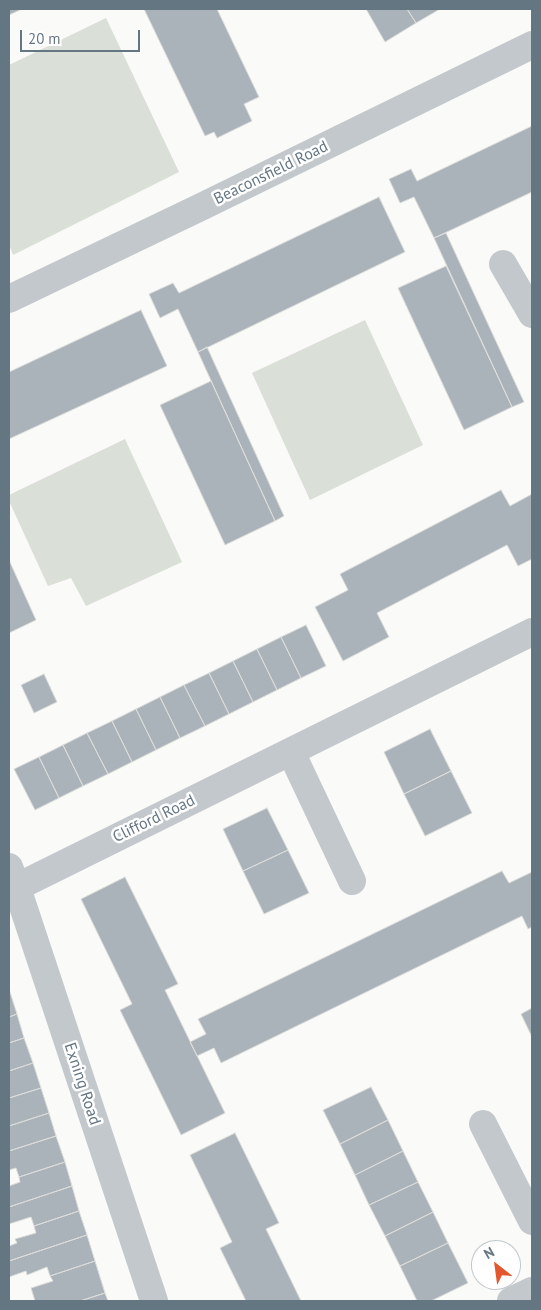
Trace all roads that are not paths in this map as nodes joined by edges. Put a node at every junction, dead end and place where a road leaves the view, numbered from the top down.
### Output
1 (532, 46) edge
2 (504, 264) dead end
3 (9, 299) edge
4 (532, 314) edge
5 (532, 632) edge
6 (291, 752) junction
7 (352, 881) dead end
8 (12, 882) edge
9 (483, 1124) dead end
10 (532, 1221) edge
11 (532, 1291) edge
12 (154, 1301) edge
13 (511, 1301) edge

1 - 3 street, Beaconsfield Road
2 - 4 street
5 - 6 street, Clifford Road
6 - 7 street
6 - 8 street, Clifford Road
8 - 12 street, Exning Road
9 - 10 street
11 - 13 street

